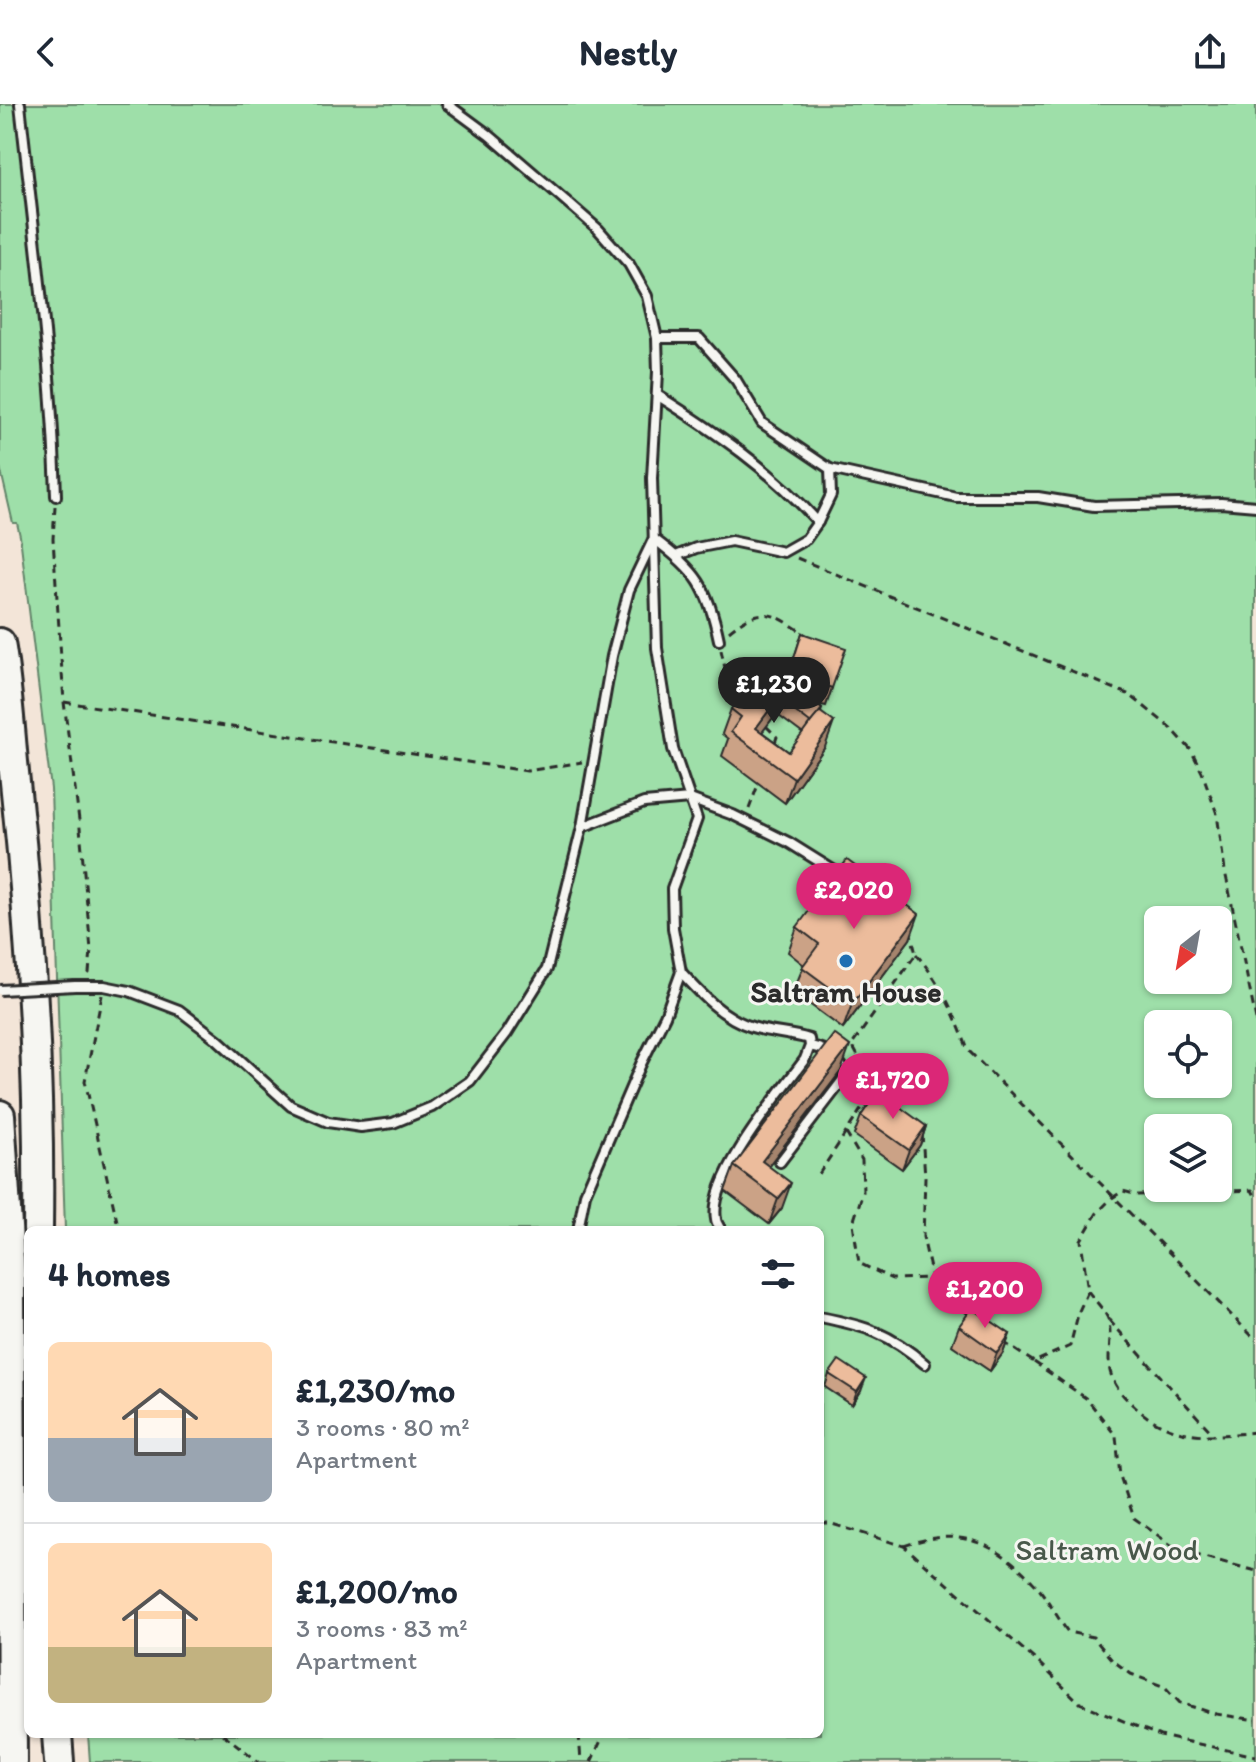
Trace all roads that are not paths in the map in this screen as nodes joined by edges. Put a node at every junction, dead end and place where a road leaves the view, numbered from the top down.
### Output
1 (20, 104) edge
2 (447, 104) edge
3 (657, 338) junction
4 (657, 395) junction
5 (830, 469) junction
6 (56, 496) road end
7 (1256, 506) edge
8 (818, 522) junction
9 (654, 539) junction
10 (676, 556) junction
11 (719, 640) road end
12 (0, 643) edge
13 (690, 799) junction
14 (582, 827) junction
15 (850, 881) edge
16 (681, 972) junction
17 (0, 990) edge
18 (810, 1046) junction
19 (0, 1115) edge
20 (780, 1162) dead end
21 (4, 1185) junction
22 (38, 1226) edge
23 (579, 1226) edge
24 (719, 1226) edge
25 (0, 1265) edge
26 (824, 1318) edge
27 (925, 1364) dead end
28 (39, 1738) edge
29 (57, 1738) edge
30 (11, 1756) edge
31 (39, 1762) edge
32 (59, 1762) edge

1 - 6 lane
2 - 3 lane
3 - 4 lane
3 - 5 lane
4 - 8 lane
4 - 9 lane
5 - 7 lane
5 - 8 lane
8 - 10 lane
9 - 10 lane
9 - 13 lane
9 - 14 lane
10 - 11 lane
12 - 22 highway
13 - 14 lane
13 - 15 lane
13 - 16 lane
14 - 17 lane, bridge
16 - 18 lane
16 - 23 lane
18 - 20 lane
18 - 24 lane
19 - 21 highway
21 - 25 highway
21 - 30 highway
26 - 27 lane
28 - 31 highway
29 - 32 highway

